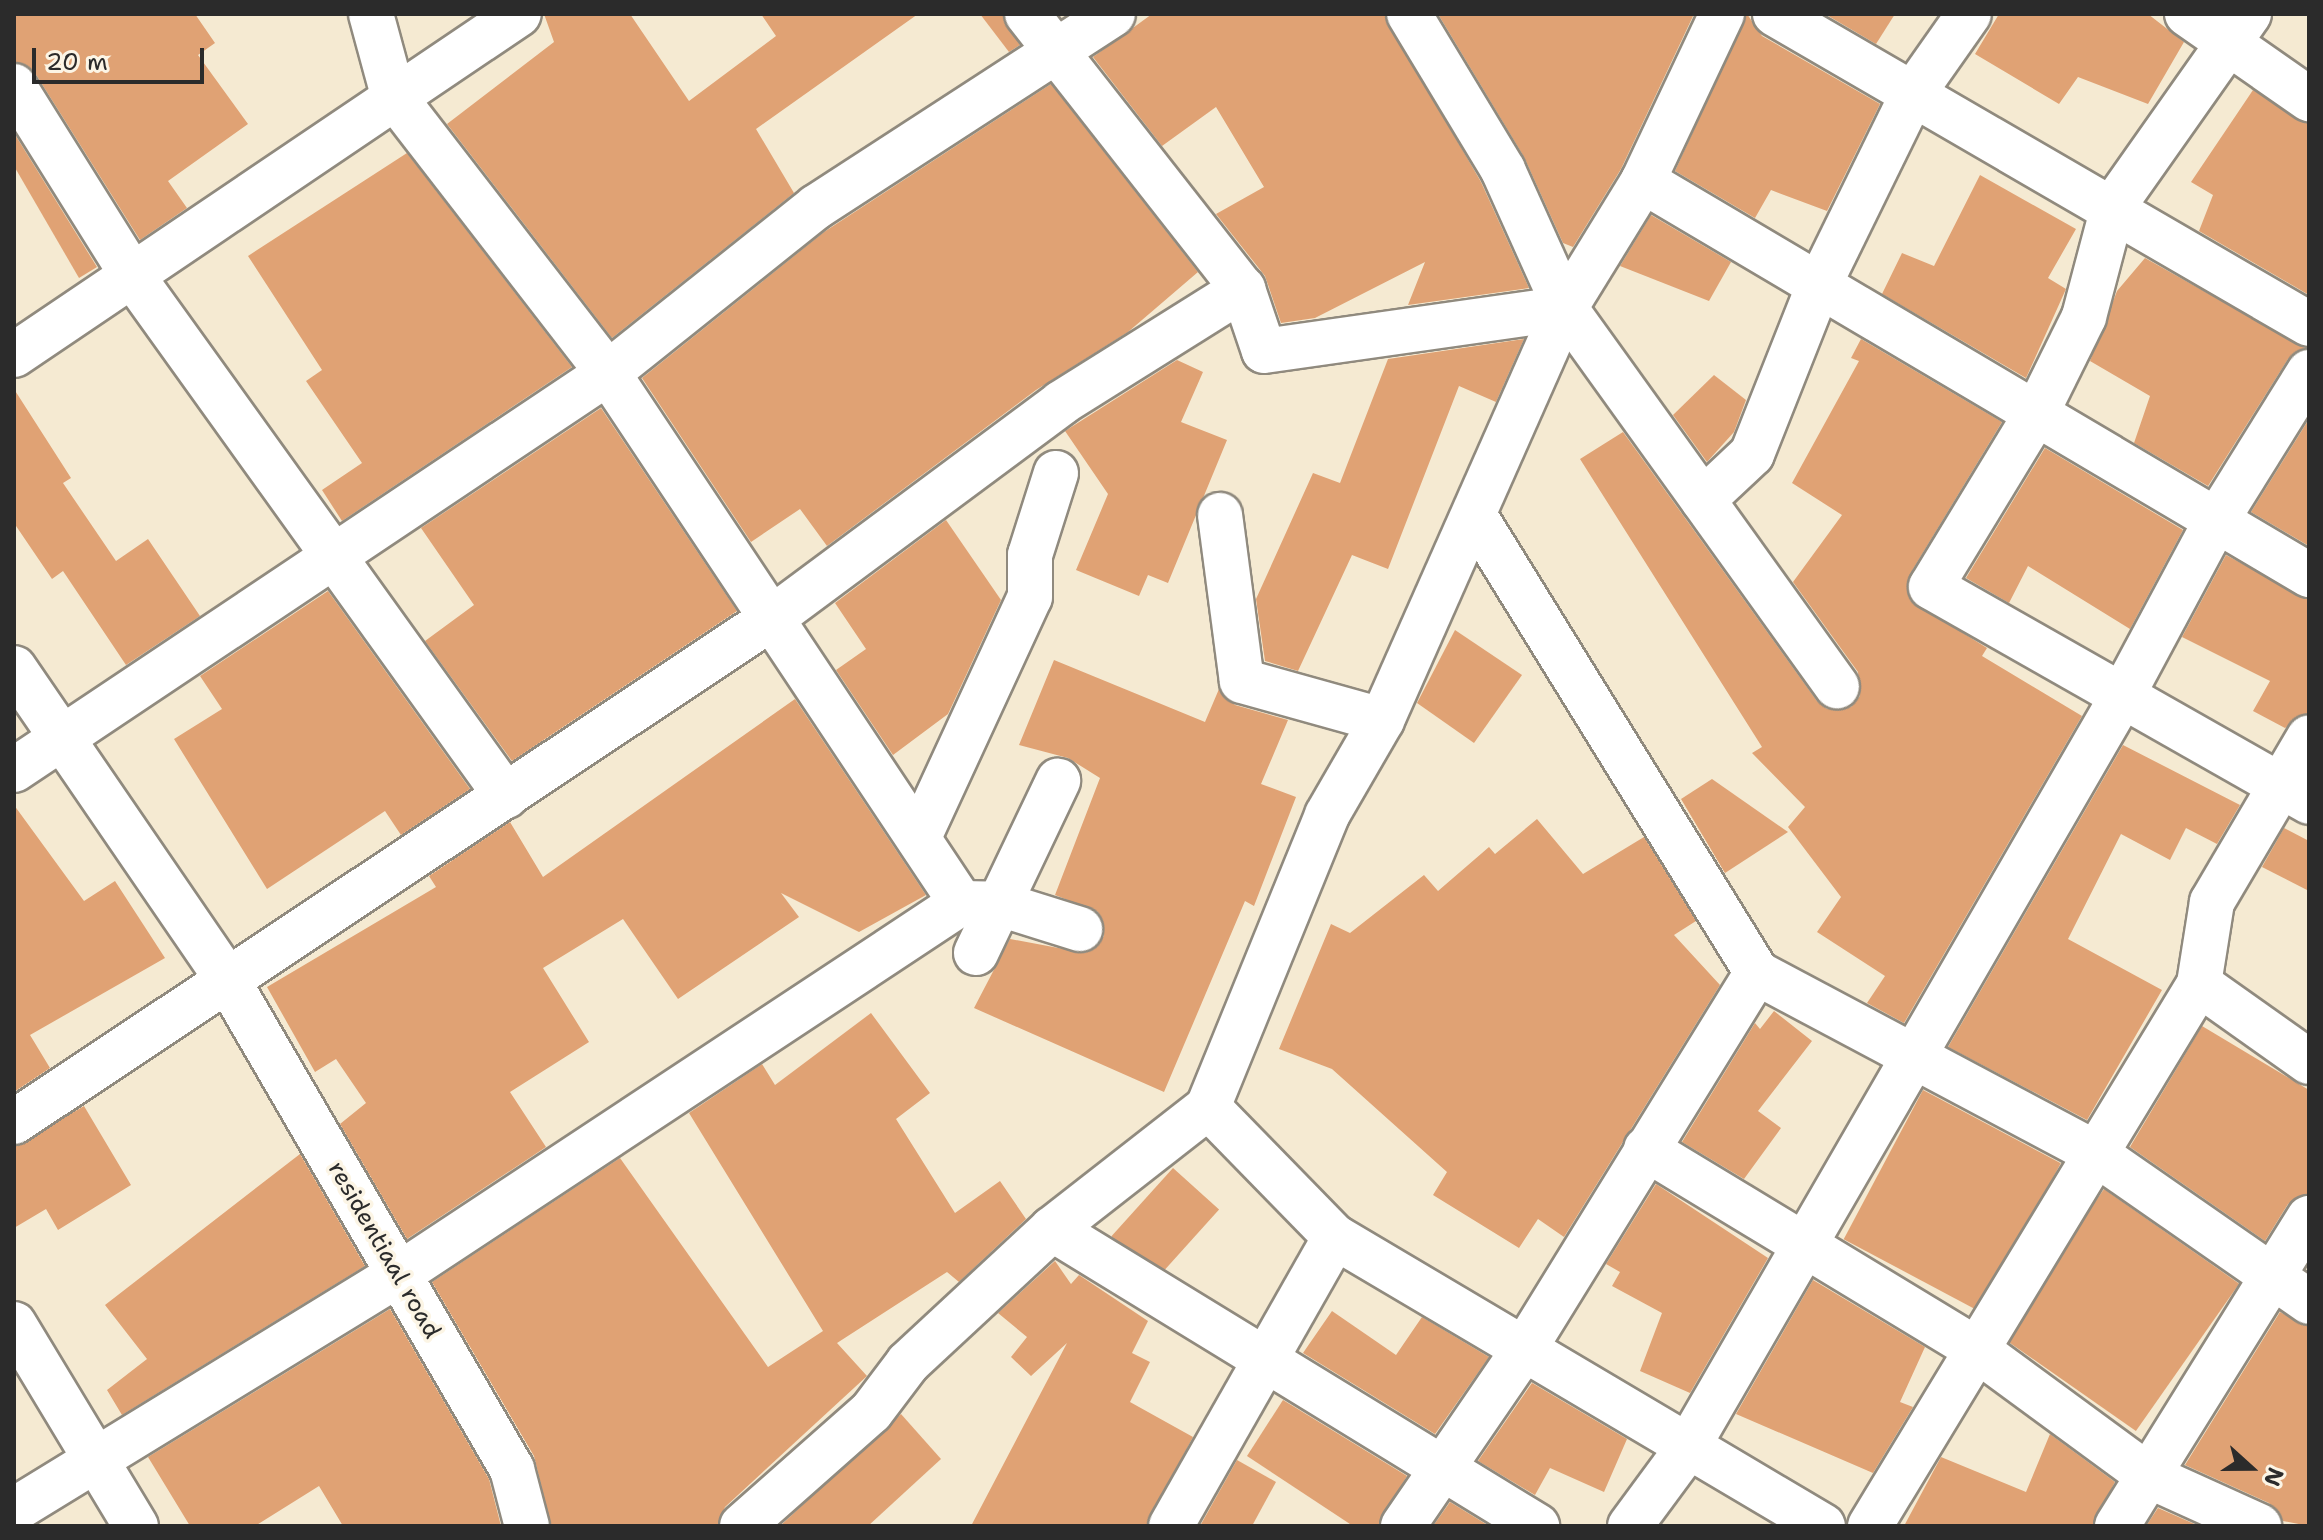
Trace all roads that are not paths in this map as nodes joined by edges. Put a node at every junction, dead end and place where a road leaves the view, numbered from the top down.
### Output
1 (371, 14) edge
2 (519, 14) edge
3 (1113, 14) edge
4 (1722, 14) edge
5 (1775, 14) edge
6 (1969, 14) edge
7 (2187, 14) edge
8 (1427, 22) edge
9 (2240, 27) edge
10 (1038, 32) edge
11 (14, 86) edge
12 (393, 95) junction
13 (1912, 95) junction
14 (2309, 99) edge
15 (1643, 181) junction
16 (2113, 207) junction
17 (134, 278) junction
18 (1819, 285) junction
19 (1243, 289) junction
20 (1565, 308) junction
21 (2309, 324) edge
22 (14, 355) edge
23 (2309, 372) edge
24 (608, 373) junction
25 (2036, 414) junction
26 (1056, 473) dead end
27 (1703, 500) junction
28 (1220, 515) dead end
29 (1476, 518) junction
30 (2215, 523) junction
31 (334, 556) junction
32 (2309, 575) edge
33 (772, 618) junction
34 (14, 668) edge
35 (1837, 686) dead end
36 (2120, 700) junction
37 (1382, 720) junction
38 (2309, 737) edge
39 (60, 740) junction
40 (14, 770) edge
41 (1058, 781) dead end
42 (2294, 793) edge
43 (506, 796) junction
44 (919, 837) junction
45 (980, 904) junction
46 (1080, 929) dead end
47 (976, 953) dead end
48 (1757, 973) junction
49 (227, 979) junction
50 (2199, 984) junction
51 (1913, 1055) junction
52 (2309, 1062) edge
53 (1208, 1107) junction
54 (14, 1122) edge
55 (1646, 1149) junction
56 (2095, 1153) junction
57 (2309, 1218) edge
58 (1052, 1229) junction
59 (1335, 1237) junction
60 (1802, 1245) junction
61 (398, 1275) junction
62 (2292, 1290) edge
63 (14, 1324) edge
64 (1525, 1348) junction
65 (1976, 1349) junction
66 (1268, 1357) junction
67 (1686, 1450) junction
68 (98, 1454) junction
69 (1442, 1465) junction
70 (2149, 1476) junction
71 (14, 1510) edge
72 (136, 1526) edge
73 (527, 1526) edge
74 (742, 1526) edge
75 (1171, 1526) edge
76 (1403, 1526) edge
77 (1537, 1526) edge
78 (1630, 1526) edge
79 (1823, 1526) edge
80 (1870, 1526) edge
81 (2117, 1526) edge
82 (2259, 1526) edge

1 - 12 street
2 - 12 street
3 - 10 street
4 - 15 street
5 - 13 street
6 - 13 street
7 - 9 street
8 - 20 street
9 - 14 street
9 - 16 street
10 - 19 street
10 - 24 street
11 - 17 street
12 - 17 street
12 - 24 street
13 - 16 street
13 - 18 street
15 - 18 street
15 - 20 street
16 - 21 street
16 - 25 street
17 - 22 street
17 - 31 street
18 - 25 street
18 - 27 street
19 - 20 street
19 - 33 street
20 - 27 street
20 - 29 street
23 - 30 street
24 - 31 street
24 - 33 street
25 - 30 street
25 - 36 street
26 - 44 street
27 - 35 street
28 - 37 street
29 - 37 street
29 - 48 street
30 - 32 street
30 - 36 street
31 - 39 street
31 - 43 street
33 - 43 street
33 - 44 street
34 - 39 street, residentiaal road
36 - 42 street
36 - 51 street
37 - 53 street
38 - 42 street
39 - 40 street
39 - 49 street, residentiaal road
41 - 45 street
42 - 50 street
43 - 49 street
44 - 45 street
45 - 46 street
45 - 47 street
45 - 61 street
48 - 51 street
48 - 55 street
49 - 54 street
49 - 61 street, residentiaal road
50 - 52 street
50 - 56 street
51 - 56 street
51 - 60 street
53 - 58 street
53 - 59 street
55 - 60 street
55 - 64 street
56 - 62 street
56 - 65 street
57 - 62 street
58 - 66 street
58 - 74 street
59 - 64 street
59 - 66 street
60 - 65 street
60 - 67 street
61 - 68 street
61 - 73 street, residentiaal road
62 - 70 street
63 - 68 street
64 - 67 street
64 - 69 street
65 - 70 street
65 - 80 street
66 - 69 street
66 - 75 street
67 - 78 street
67 - 79 street
68 - 71 street
68 - 72 street
69 - 76 street
69 - 77 street
70 - 81 street
70 - 82 street

